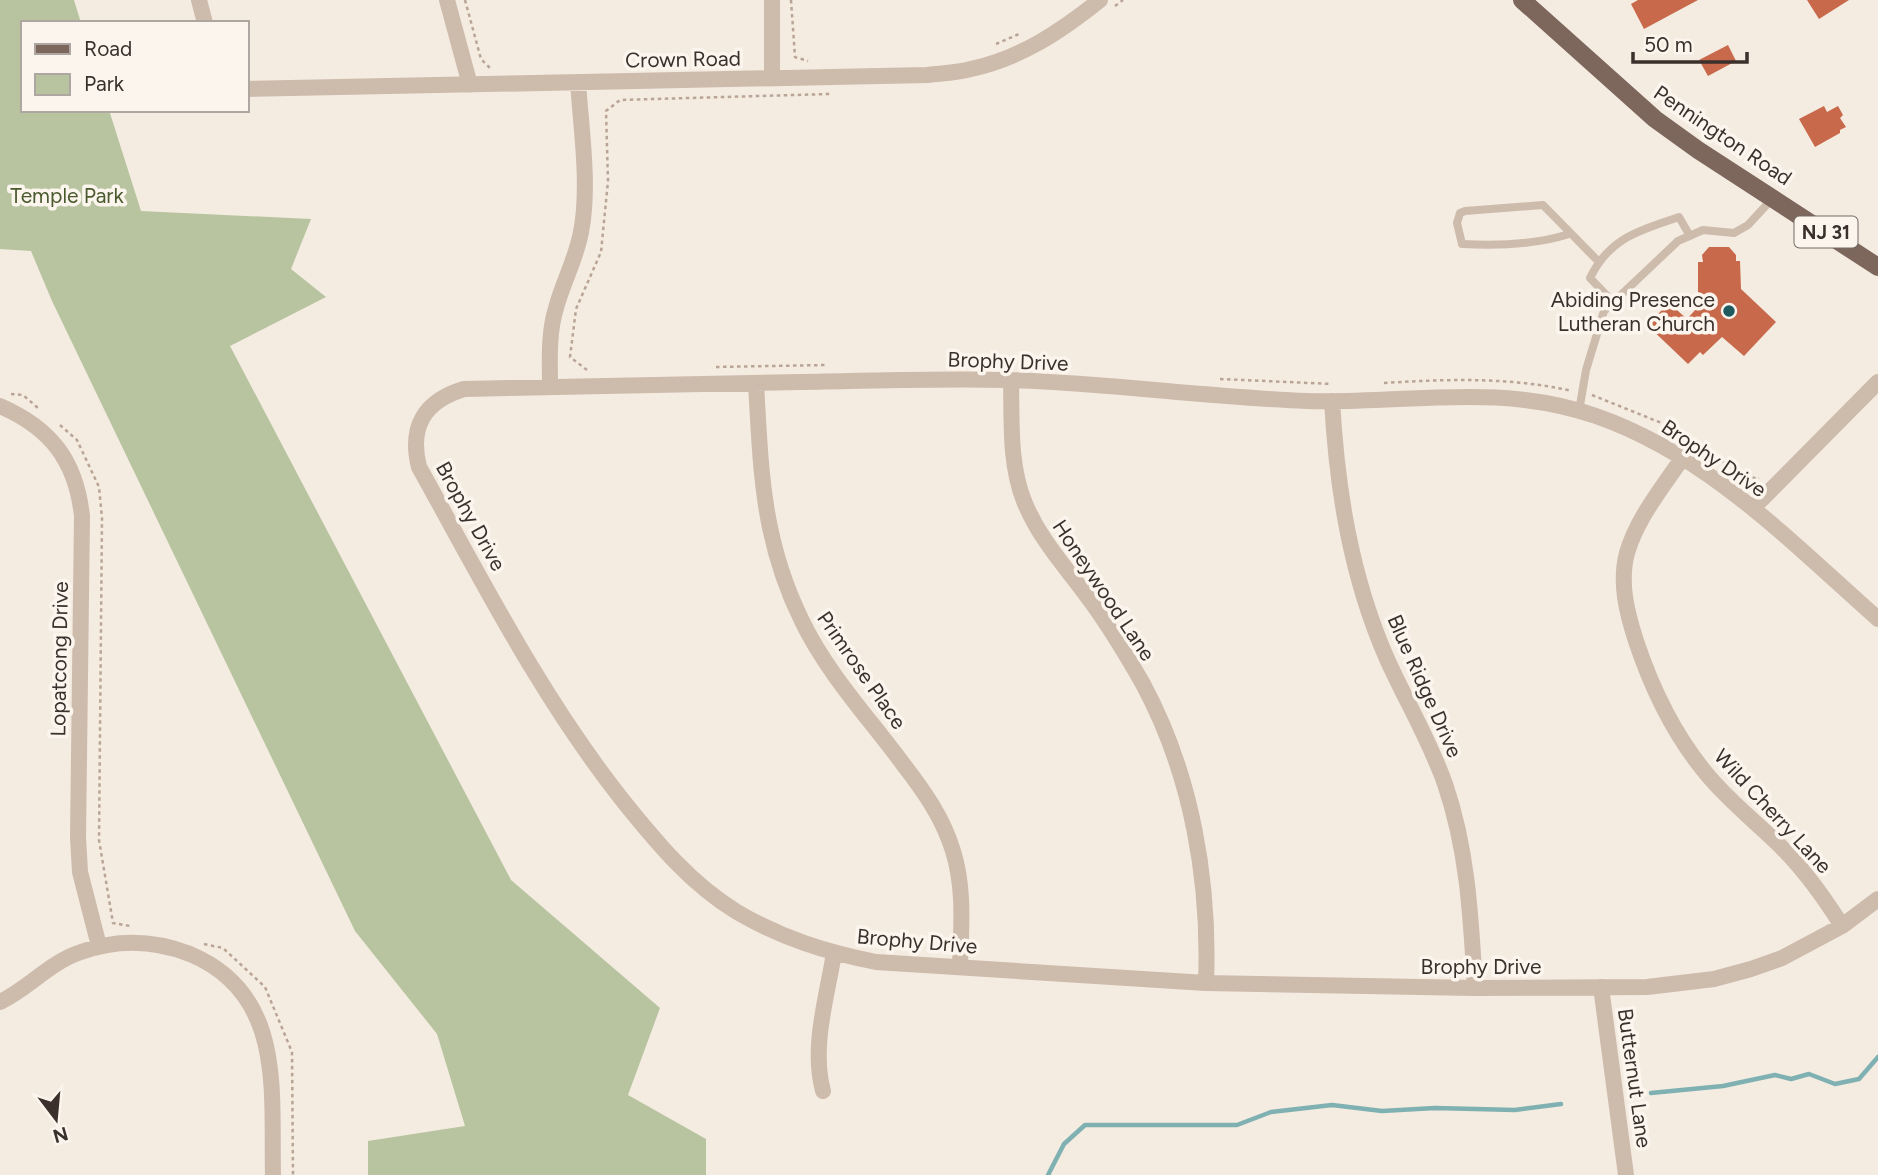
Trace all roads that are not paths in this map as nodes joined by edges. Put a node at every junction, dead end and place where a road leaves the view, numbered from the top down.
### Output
1 (199, 0) edge
2 (447, 0) edge
3 (772, 0) edge
4 (1522, 0) edge
5 (1106, 4) edge
6 (204, 21) edge
7 (772, 78) junction
8 (578, 82) junction
9 (470, 85) junction
10 (248, 89) edge
11 (1773, 198) junction
12 (1569, 234) junction
13 (1690, 236) junction
14 (1598, 261) junction
15 (1878, 267) edge
16 (1614, 303) junction
17 (1011, 380) junction
18 (1878, 382) edge
19 (755, 383) junction
20 (550, 387) junction
21 (1332, 401) junction
22 (0, 406) edge
23 (1579, 411) junction
24 (1683, 457) junction
25 (1753, 509) junction
26 (1878, 619) edge
27 (1878, 899) edge
28 (1842, 926) junction
29 (99, 946) junction
30 (834, 953) junction
31 (960, 967) junction
32 (1206, 983) junction
33 (1601, 987) junction
34 (1475, 988) junction
35 (0, 1002) edge
36 (823, 1091) dead end
37 (273, 1175) edge
38 (1626, 1175) edge

1 - 6 street
2 - 9 street
3 - 7 street
4 - 11 main road, Pennington Road / NJ 31
5 - 7 street, Crown Road
7 - 8 street, Crown Road
8 - 9 street, Crown Road
8 - 20 street
9 - 10 street, Crown Road
11 - 13 lane
11 - 15 main road, Pennington Road / NJ 31
12 - 12 lane
12 - 14 lane
13 - 14 lane
13 - 16 lane
14 - 16 lane
16 - 23 lane
17 - 19 street, Brophy Drive
17 - 21 street, Brophy Drive
17 - 32 street, Honeywood Lane
18 - 25 street
19 - 20 street, Brophy Drive
19 - 31 street, Primrose Place
20 - 30 street, Brophy Drive
21 - 23 street, Brophy Drive
21 - 34 street, Blue Ridge Drive
22 - 29 street, Lopatcong Drive
23 - 24 street, Brophy Drive
24 - 25 street, Brophy Drive
24 - 28 street, Wild Cherry Lane
25 - 26 street, Brophy Drive
27 - 28 street, Brophy Drive
28 - 33 street, Brophy Drive
29 - 35 street
29 - 37 street
30 - 31 street, Brophy Drive
30 - 36 street
31 - 32 street, Brophy Drive
32 - 34 street, Brophy Drive
33 - 34 street, Brophy Drive
33 - 38 street, Butternut Lane

